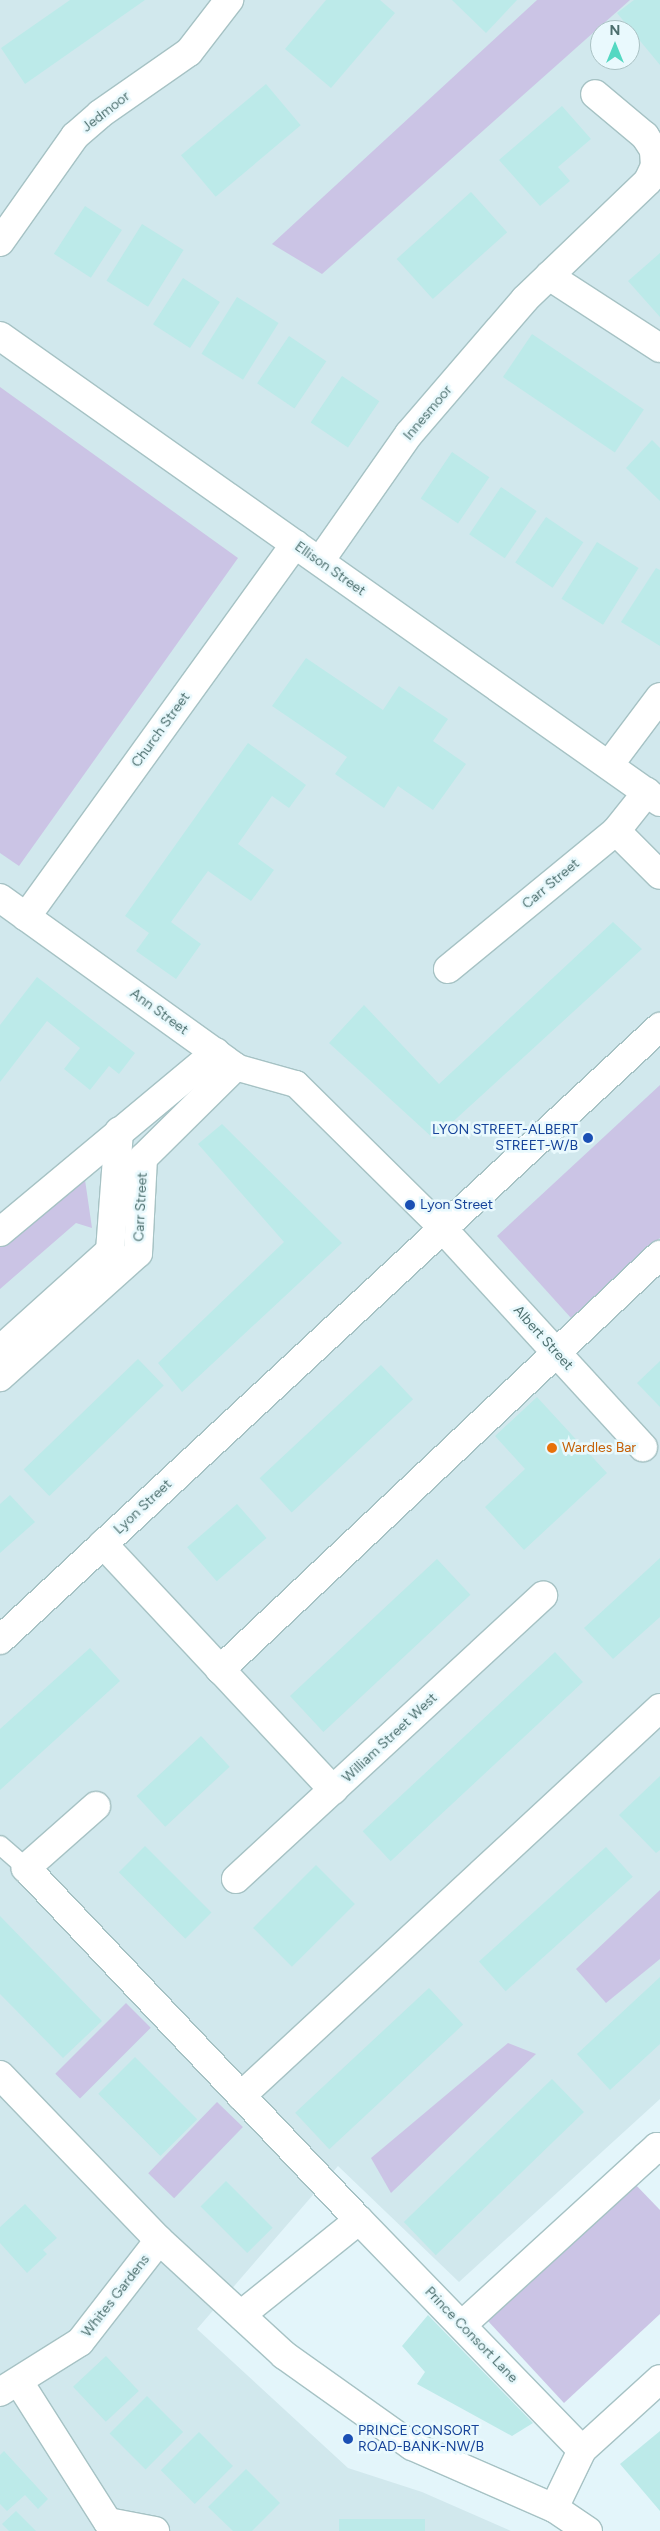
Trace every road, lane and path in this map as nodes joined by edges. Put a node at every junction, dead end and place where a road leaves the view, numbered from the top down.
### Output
1 (229, 0) edge
2 (595, 94) dead end
3 (0, 242) edge
4 (549, 276) junction
5 (0, 336) edge
6 (660, 348) edge
7 (295, 544) junction
8 (320, 561) junction
9 (660, 696) edge
10 (609, 765) junction
11 (653, 797) edge
12 (616, 831) junction
13 (660, 875) edge
14 (0, 898) edge
15 (26, 917) junction
16 (448, 969) dead end
17 (660, 1027) edge
18 (225, 1060) junction
19 (119, 1132) junction
20 (443, 1228) junction
21 (0, 1232) edge
22 (660, 1255) edge
23 (0, 1350) edge
24 (556, 1352) junction
25 (0, 1377) edge
26 (642, 1447) dead end
27 (103, 1544) junction
28 (543, 1596) dead end
29 (0, 1640) edge
30 (220, 1670) junction
31 (660, 1708) edge
32 (333, 1790) junction
33 (96, 1806) dead end
34 (0, 1845) edge
35 (26, 1868) junction
36 (236, 1879) dead end
37 (0, 2075) edge
38 (241, 2096) junction
39 (659, 2147) edge
40 (359, 2220) junction
41 (159, 2240) junction
42 (241, 2315) junction
43 (462, 2325) junction
44 (660, 2379) edge
45 (10, 2387) edge
46 (582, 2450) junction
47 (554, 2508) junction
48 (104, 2527) edge
49 (155, 2531) edge
50 (588, 2531) edge

1 - 3 street, Jedmoor
2 - 4 street, Innesmoor
4 - 6 street
4 - 8 street, Innesmoor
5 - 7 street, Ellison Street
7 - 8 street, Ellison Street
7 - 15 street, Church Street
8 - 10 street, Ellison Street
9 - 10 street
10 - 11 street, Ellison Street
11 - 12 street, Carr Street
12 - 13 street
12 - 16 street, Carr Street
14 - 15 street, Ann Street
15 - 18 street, Ann Street
17 - 20 street, Lyon Street
18 - 19 street
18 - 20 street
18 - 25 street, Carr Street
19 - 21 street
19 - 23 street
20 - 24 street, Albert Street
20 - 27 street, Lyon Street
22 - 24 street
24 - 26 street, Albert Street
24 - 30 street
27 - 29 street, Lyon Street
27 - 30 street
28 - 32 street, William Street West
30 - 32 street
31 - 38 street
32 - 36 street, William Street West
33 - 35 street
34 - 35 lane
35 - 38 street, Prince Consort Lane
37 - 41 street
38 - 40 street, Prince Consort Lane
39 - 43 street
40 - 42 street
40 - 43 street, Prince Consort Lane
41 - 42 street
41 - 45 street, Whites Gardens
42 - 47 street
43 - 46 street, Prince Consort Lane
44 - 46 street
45 - 48 street, Whites Gardens
46 - 47 street
47 - 50 street
48 - 49 street, Whites Gardens

